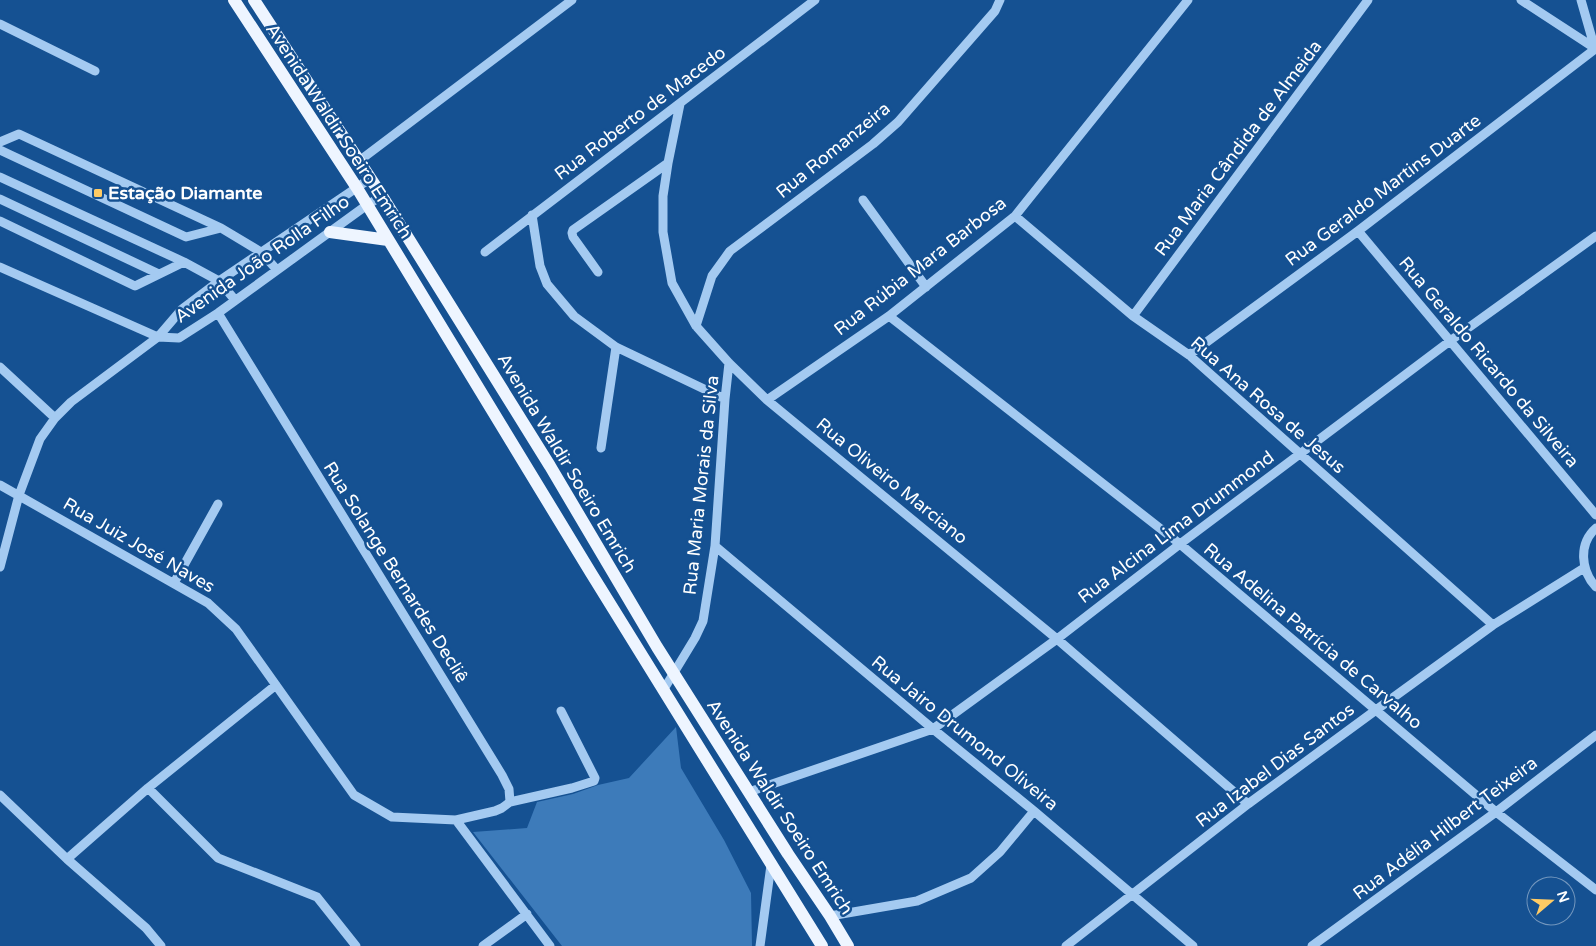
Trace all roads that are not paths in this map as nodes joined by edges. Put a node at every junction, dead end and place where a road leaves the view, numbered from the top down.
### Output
1 (234, 0) edge
2 (254, 0) edge
3 (572, 0) edge
4 (814, 0) edge
5 (1000, 0) edge
6 (1188, 0) edge
7 (1368, 0) edge
8 (1521, 0) edge
9 (1581, 0) edge
10 (0, 24) edge
11 (1596, 49) edge
12 (95, 71) dead end
13 (680, 104) junction
14 (0, 142) edge
15 (0, 150) edge
16 (360, 161) junction
17 (668, 163) junction
18 (0, 177) edge
19 (371, 178) junction
20 (357, 188) junction
21 (382, 196) junction
22 (0, 199) edge
23 (863, 200) dead end
24 (367, 205) junction
25 (532, 215) junction
26 (1015, 216) junction
27 (0, 221) edge
28 (221, 228) junction
29 (1358, 231) junction
30 (330, 232) junction
31 (1596, 236) edge
32 (388, 240) junction
33 (261, 252) junction
34 (485, 252) dead end
35 (184, 262) junction
36 (0, 267) edge
37 (277, 270) junction
38 (598, 272) dead end
39 (159, 274) junction
40 (220, 281) junction
41 (926, 286) junction
42 (235, 300) junction
43 (218, 313) junction
44 (889, 316) junction
45 (1133, 316) junction
46 (696, 326) junction
47 (158, 337) junction
48 (1450, 341) junction
49 (616, 347) junction
50 (1189, 355) junction
51 (730, 363) junction
52 (0, 367) edge
53 (725, 400) junction
54 (767, 400) junction
55 (55, 418) junction
56 (601, 448) dead end
57 (1299, 454) junction
58 (0, 485) edge
59 (20, 495) junction
60 (218, 504) dead end
61 (1596, 515) edge
62 (1596, 528) edge
63 (1180, 544) junction
64 (715, 546) junction
65 (0, 567) edge
66 (1584, 568) junction
67 (174, 583) junction
68 (1596, 587) edge
69 (1493, 625) junction
70 (1057, 639) junction
71 (673, 672) junction
72 (276, 685) junction
73 (664, 689) junction
74 (1376, 710) junction
75 (561, 711) dead end
76 (933, 729) junction
77 (1596, 735) edge
78 (148, 788) junction
79 (749, 792) junction
80 (0, 795) edge
81 (510, 802) junction
82 (1248, 804) junction
83 (1034, 811) junction
84 (1496, 812) junction
85 (456, 820) junction
86 (67, 859) junction
87 (771, 865) junction
88 (1596, 890) edge
89 (1132, 894) junction
90 (526, 914) junction
91 (830, 916) junction
92 (161, 946) edge
93 (356, 946) edge
94 (483, 946) edge
95 (550, 946) edge
96 (760, 946) edge
97 (822, 946) edge
98 (848, 946) edge
99 (1066, 946) edge
100 (1193, 946) edge
101 (1312, 946) edge

1 - 20 main road, Avenida Waldir Soeiro Emrich
2 - 16 main road, Avenida Waldir Soeiro Emrich
3 - 16 street
4 - 13 street, Rua Roberto de Macedo
5 - 46 street, Rua Romanzeira
6 - 26 street, Rua Rúbia Mara Barbosa
7 - 45 street, Rua Maria Cândida de Almeida
8 - 11 street
9 - 11 street
10 - 12 street
11 - 29 street, Rua Geraldo Martins Duarte
13 - 17 street, Rua Oliveiro Marciano
13 - 25 street, Rua Roberto de Macedo
14 - 28 street
15 - 28 street
16 - 19 main road, Avenida Waldir Soeiro Emrich
17 - 38 street
17 - 46 street, Rua Oliveiro Marciano
18 - 35 street
19 - 20 street, Avenida João Rolla Filho
19 - 21 main road, Avenida Waldir Soeiro Emrich
20 - 24 main road, Avenida Waldir Soeiro Emrich
20 - 33 street, Avenida João Rolla Filho
21 - 24 street, Avenida João Rolla Filho
21 - 71 main road, Avenida Waldir Soeiro Emrich
22 - 39 street
23 - 41 street
24 - 30 street, Avenida João Rolla Filho
24 - 32 main road, Avenida Waldir Soeiro Emrich
25 - 34 street, Rua Roberto de Macedo
25 - 49 street
26 - 41 street, Rua Rúbia Mara Barbosa
26 - 45 street, Rua Ana Rosa de Jesus
27 - 39 street
28 - 33 street
29 - 48 street, Rua Geraldo Ricardo da Silveira
29 - 50 street, Rua Geraldo Martins Duarte
30 - 32 main road
30 - 37 street, Avenida João Rolla Filho
31 - 48 street, Rua Alcina Lima Drummond
32 - 73 main road, Avenida Waldir Soeiro Emrich
33 - 37 street
33 - 40 street, Avenida João Rolla Filho
35 - 39 street
35 - 40 street
36 - 47 street
37 - 42 street, Avenida João Rolla Filho
40 - 42 street
40 - 47 street, Avenida João Rolla Filho
41 - 44 street, Rua Rúbia Mara Barbosa
42 - 43 street, Avenida João Rolla Filho
43 - 47 street, Avenida João Rolla Filho
43 - 81 street, Rua Solange Bernardes Decliê
44 - 54 street, Rua Rúbia Mara Barbosa
44 - 63 street, Rua Adelina Patrícia de Carvalho
45 - 50 street, Rua Ana Rosa de Jesus
46 - 51 street, Rua Oliveiro Marciano
47 - 55 street, Avenida João Rolla Filho
48 - 57 street, Rua Alcina Lima Drummond
48 - 61 street, Rua Geraldo Ricardo da Silveira
49 - 53 street
49 - 56 street
50 - 57 street, Rua Ana Rosa de Jesus
51 - 53 street, Rua Maria Morais da Silva
51 - 54 street, Rua Oliveiro Marciano
52 - 55 street
53 - 64 street, Rua Maria Morais da Silva
54 - 70 street, Rua Oliveiro Marciano
55 - 59 street, Avenida João Rolla Filho
57 - 63 street, Rua Alcina Lima Drummond
57 - 69 street, Rua Ana Rosa de Jesus
58 - 59 street, Rua Juiz José Naves
59 - 65 street, Avenida João Rolla Filho
59 - 67 street, Rua Juiz José Naves
60 - 67 street
62 - 66 street
63 - 70 street, Rua Alcina Lima Drummond
63 - 74 street, Rua Adelina Patrícia de Carvalho
64 - 71 street, Rua Maria Morais da Silva
64 - 76 street, Rua Jairo Drumond Oliveira
66 - 68 street
66 - 69 street, Rua Izabel Dias Santos
67 - 72 street, Rua Juiz José Naves
69 - 74 street, Rua Izabel Dias Santos
70 - 76 street, Rua Alcina Lima Drummond
70 - 82 street, Rua Oliveiro Marciano
71 - 73 street, Rua Maria Morais da Silva
71 - 79 main road, Avenida Waldir Soeiro Emrich
72 - 78 street
72 - 85 street, Rua Juiz José Naves
73 - 87 main road, Avenida Waldir Soeiro Emrich
74 - 82 street, Rua Izabel Dias Santos
74 - 84 street, Rua Adelina Patrícia de Carvalho
75 - 81 street
76 - 79 street, Rua Alcina Lima Drummond
76 - 83 street, Rua Jairo Drumond Oliveira
77 - 84 street, Rua Adélia Hilbert Teixeira
78 - 86 street
78 - 93 street
79 - 91 main road, Avenida Waldir Soeiro Emrich
80 - 86 street
81 - 85 street
82 - 89 street, Rua Izabel Dias Santos
83 - 89 street, Rua Jairo Drumond Oliveira
83 - 91 street
84 - 88 street, Rua Adelina Patrícia de Carvalho
84 - 101 street, Rua Adélia Hilbert Teixeira
85 - 90 street
86 - 92 street
87 - 96 street
87 - 97 main road, Avenida Waldir Soeiro Emrich
89 - 99 street, Rua Izabel Dias Santos
89 - 100 street, Rua Jairo Drumond Oliveira
90 - 94 street
90 - 95 street
91 - 98 main road, Avenida Waldir Soeiro Emrich

